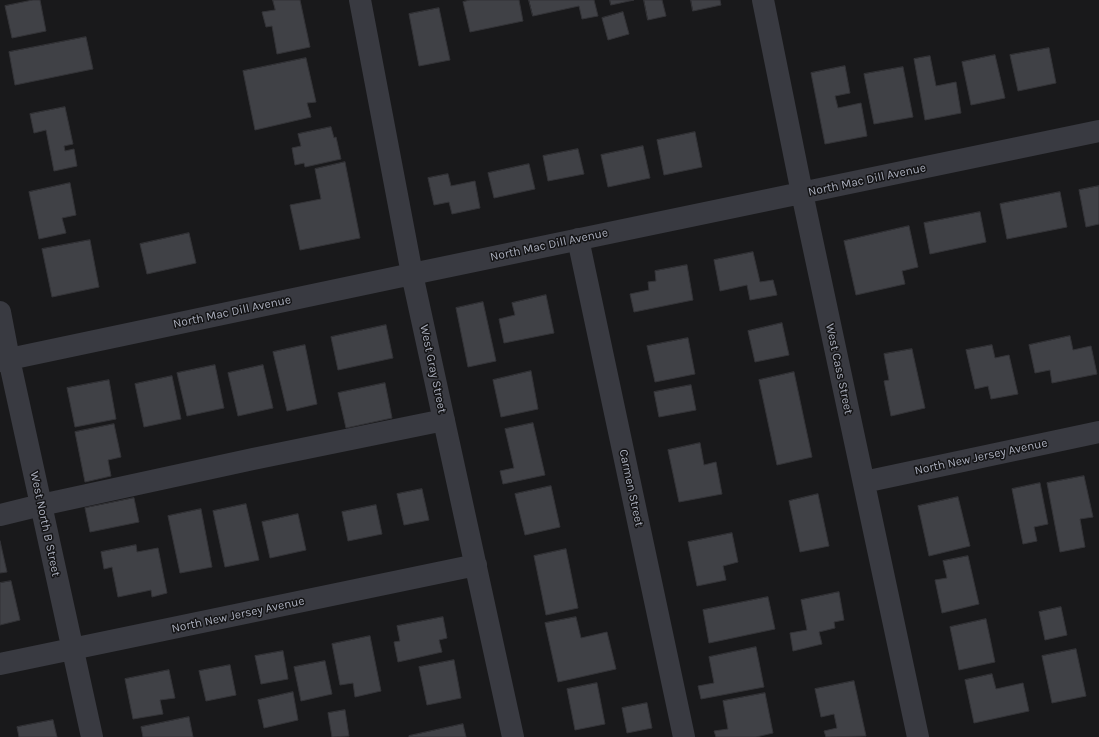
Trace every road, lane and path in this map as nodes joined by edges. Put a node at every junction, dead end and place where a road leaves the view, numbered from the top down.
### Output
1 (360, 0) edge
2 (763, 0) edge
3 (1099, 131) edge
4 (802, 193) junction
5 (578, 239) junction
6 (412, 274) junction
7 (0, 312) edge
8 (4, 360) edge
9 (444, 420) junction
10 (1099, 432) edge
11 (864, 482) junction
12 (40, 505) junction
13 (0, 515) edge
14 (476, 565) junction
15 (72, 649) junction
16 (0, 664) edge
17 (92, 737) edge
18 (513, 737) edge
19 (684, 737) edge
20 (918, 737) edge

1 - 6 street, West Gray Street
2 - 4 street, West Cass Street
3 - 4 street, North Mac Dill Avenue
4 - 5 street, North Mac Dill Avenue
4 - 11 street, West Cass Street
5 - 6 street, North Mac Dill Avenue
5 - 19 street, Carmen Street
6 - 8 street, North Mac Dill Avenue
6 - 9 street, West Gray Street
7 - 8 street, West North B Street
8 - 12 street, West North B Street
9 - 12 street
9 - 14 street, West Gray Street
10 - 11 street, North New Jersey Avenue
11 - 20 street, West Cass Street
12 - 13 street
12 - 15 street, West North B Street
14 - 15 street, North New Jersey Avenue
14 - 18 street, West Gray Street
15 - 16 street, North New Jersey Avenue
15 - 17 street, West North B Street

